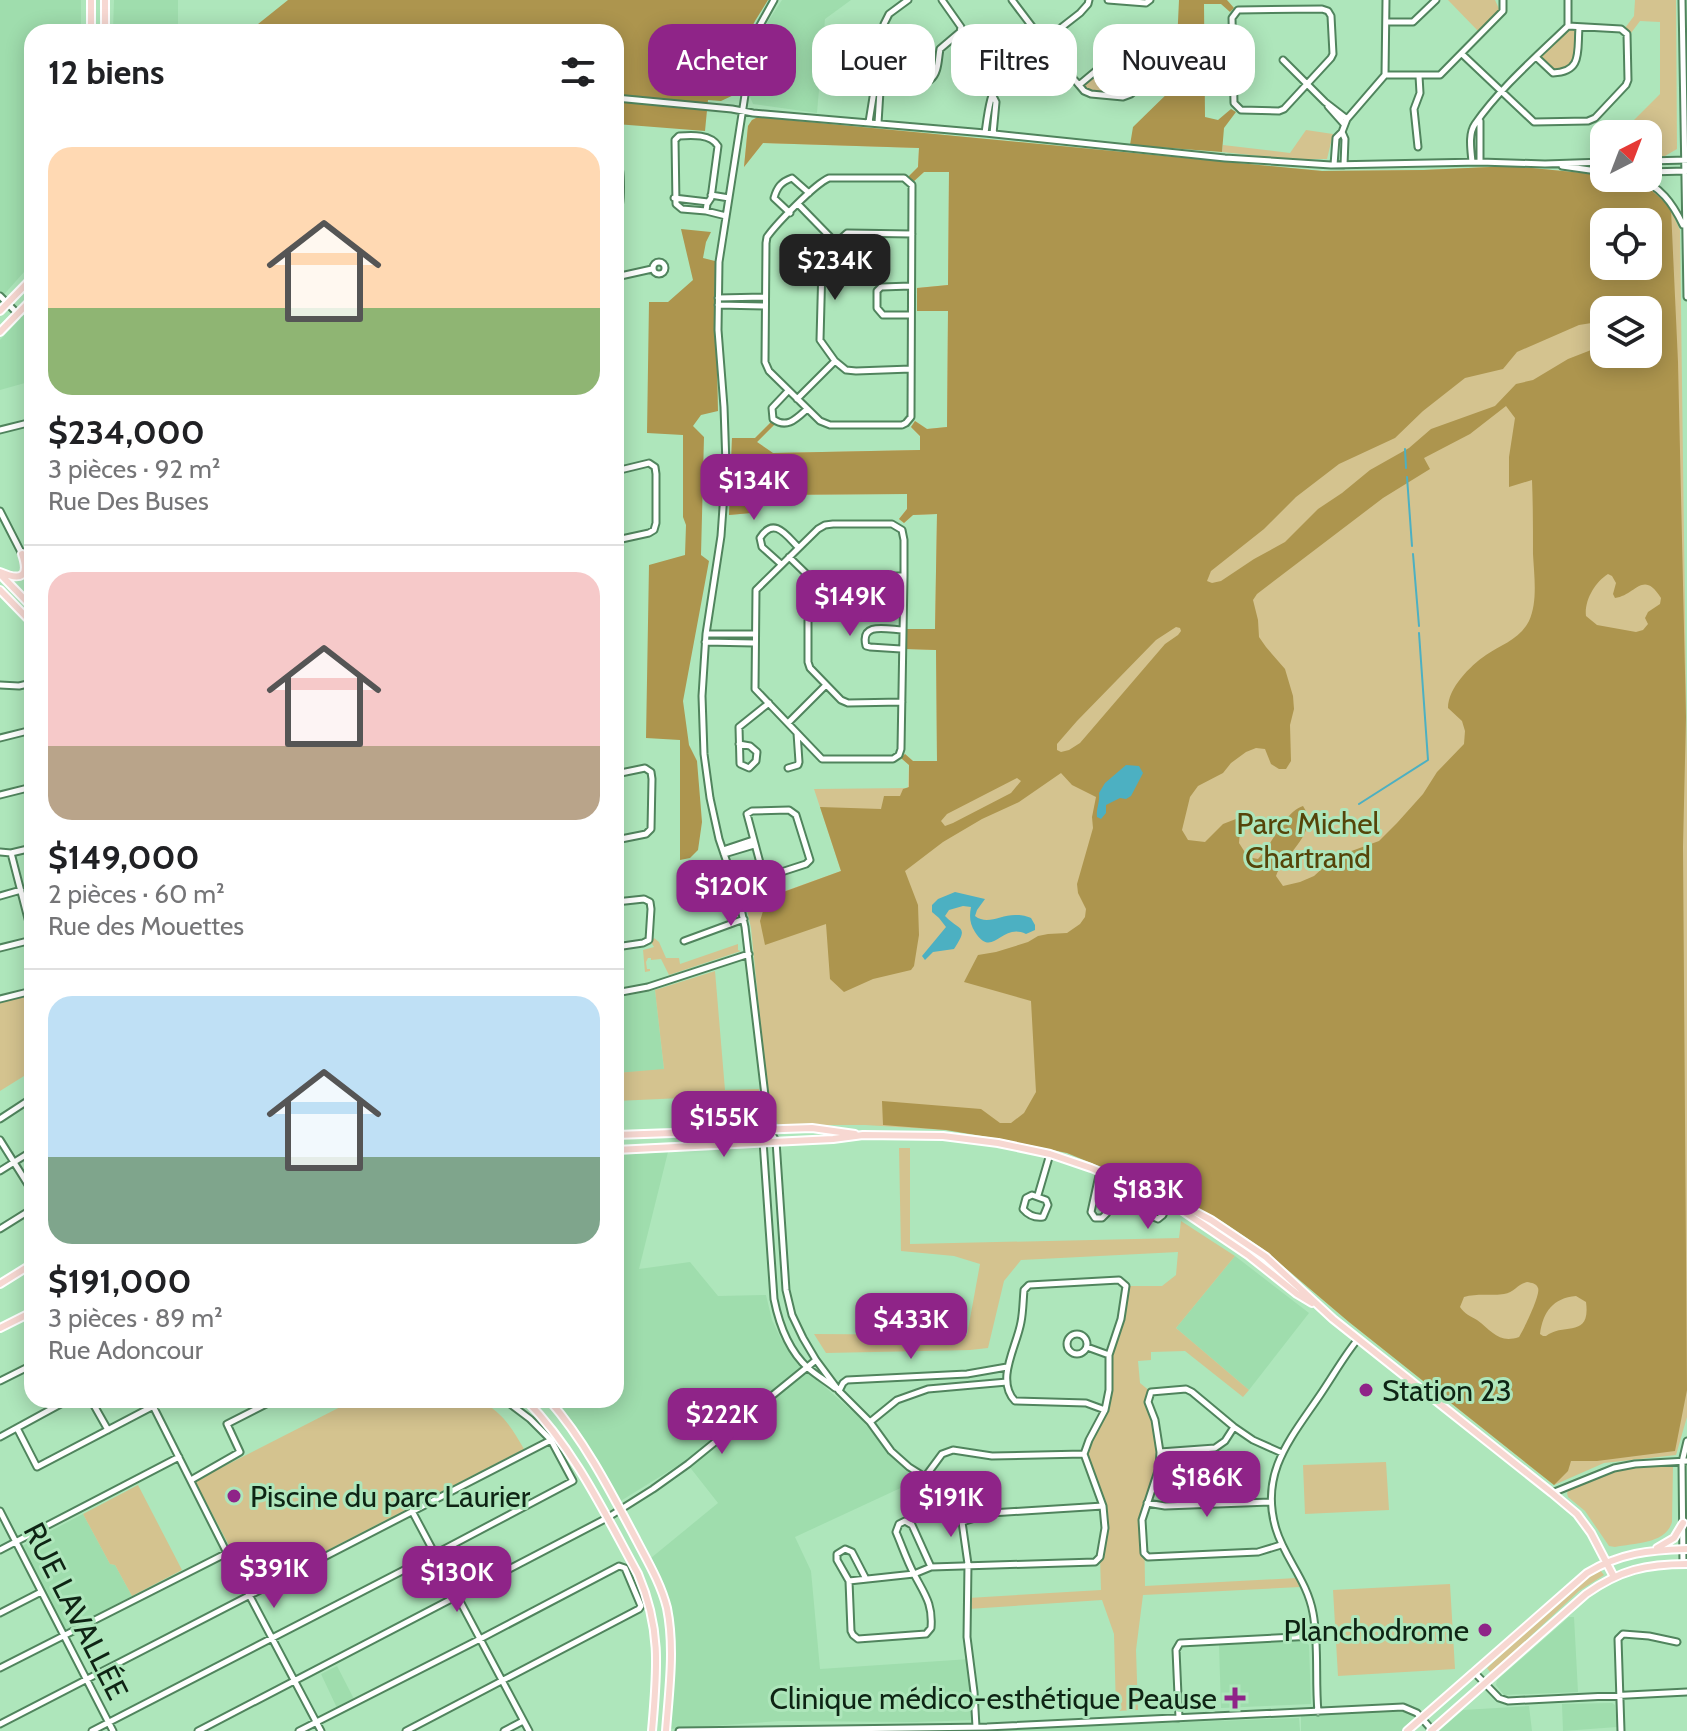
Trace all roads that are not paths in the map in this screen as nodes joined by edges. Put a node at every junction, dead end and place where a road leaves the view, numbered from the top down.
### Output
1 (91, 0) edge
2 (105, 0) edge
3 (774, 0) edge
4 (908, 0) edge
5 (942, 0) edge
6 (1012, 0) edge
7 (1089, 0) edge
8 (1108, 0) edge
9 (1150, 0) edge
10 (1386, 0) edge
11 (1436, 0) edge
12 (1503, 0) edge
13 (1568, 0) edge
14 (1682, 0) edge
15 (1386, 22) junction
16 (91, 24) edge
17 (105, 24) edge
18 (884, 24) edge
19 (1030, 24) edge
20 (1065, 24) edge
21 (1568, 26) junction
22 (1579, 28) junction
23 (1462, 54) junction
24 (1536, 57) junction
25 (1283, 60) dead end
26 (935, 75) edge
27 (1385, 75) junction
28 (1419, 76) junction
29 (1077, 83) edge
30 (1307, 84) junction
31 (1079, 85) junction
32 (1502, 91) junction
33 (873, 96) edge
34 (880, 96) edge
35 (992, 96) edge
36 (993, 96) edge
37 (624, 99) edge
38 (742, 111) junction
39 (1480, 120) junction
40 (1345, 121) junction
41 (869, 122) junction
42 (878, 123) junction
43 (1342, 132) junction
44 (985, 133) junction
45 (993, 134) junction
46 (1418, 147) dead end
47 (1686, 160) edge
48 (1662, 161) edge
49 (1472, 162) junction
50 (1480, 162) junction
51 (1590, 162) edge
52 (1545, 164) junction
53 (1334, 165) junction
54 (1344, 165) junction
55 (1590, 170) edge
56 (1686, 171) edge
57 (1662, 172) edge
58 (1662, 192) edge
59 (809, 193) junction
60 (711, 195) junction
61 (674, 198) junction
62 (729, 198) junction
63 (708, 202) junction
64 (798, 204) junction
65 (706, 211) junction
66 (790, 213) junction
67 (726, 216) junction
68 (1685, 230) edge
69 (912, 234) junction
70 (836, 243) junction
71 (652, 269) dead end
72 (624, 275) edge
73 (1687, 284) edge
74 (24, 286) edge
75 (911, 286) junction
76 (0, 296) edge
77 (765, 297) junction
78 (1687, 297) edge
79 (718, 301) junction
80 (8, 303) junction
81 (765, 306) junction
82 (24, 308) edge
83 (0, 311) edge
84 (18, 314) junction
85 (911, 315) junction
86 (0, 332) edge
87 (835, 361) junction
88 (911, 369) junction
89 (788, 391) junction
90 (797, 399) junction
91 (807, 409) junction
92 (24, 424) edge
93 (0, 430) edge
94 (624, 469) edge
95 (0, 511) edge
96 (624, 538) edge
97 (798, 547) junction
98 (22, 554) joint
99 (789, 557) junction
100 (24, 560) edge
101 (781, 564) junction
102 (0, 574) edge
103 (24, 574) edge
104 (904, 576) junction
105 (0, 590) edge
106 (826, 593) junction
107 (24, 599) edge
108 (24, 615) edge
109 (902, 630) junction
110 (706, 634) junction
111 (754, 634) junction
112 (705, 642) junction
113 (754, 643) junction
114 (901, 649) junction
115 (0, 685) edge
116 (24, 685) edge
117 (826, 685) junction
118 (902, 702) junction
119 (769, 703) junction
120 (788, 723) junction
121 (24, 732) edge
122 (797, 732) junction
123 (0, 738) edge
124 (739, 744) junction
125 (788, 768) dead end
126 (624, 772) edge
127 (24, 789) edge
128 (0, 795) edge
129 (624, 838) edge
130 (754, 842) junction
131 (24, 850) edge
132 (0, 852) edge
133 (724, 852) junction
134 (11, 853) junction
135 (732, 877) junction
136 (21, 890) junction
137 (684, 895) dead end
138 (0, 896) edge
139 (24, 898) edge
140 (624, 901) edge
141 (744, 919) junction
142 (24, 940) edge
143 (684, 941) dead end
144 (624, 946) edge
145 (0, 948) edge
146 (749, 954) junction
147 (624, 992) edge
148 (24, 993) edge
149 (0, 999) edge
150 (24, 1103) edge
151 (0, 1119) edge
152 (769, 1129) junction
153 (624, 1135) edge
154 (863, 1135) junction
155 (0, 1140) edge
156 (763, 1141) junction
157 (776, 1141) junction
158 (624, 1150) edge
159 (1050, 1154) junction
160 (24, 1156) edge
161 (14, 1162) junction
162 (0, 1171) edge
163 (1100, 1171) junction
164 (24, 1178) edge
165 (1116, 1178) junction
166 (1152, 1192) junction
167 (1038, 1196) junction
168 (1168, 1201) junction
169 (24, 1214) edge
170 (0, 1229) edge
171 (1266, 1257) junction
172 (1261, 1264) junction
173 (24, 1269) edge
174 (0, 1284) edge
175 (1320, 1308) junction
176 (24, 1316) edge
177 (0, 1328) edge
178 (1358, 1339) junction
179 (1087, 1347) junction
180 (1109, 1355) junction
181 (816, 1360) junction
182 (806, 1367) junction
183 (1008, 1367) junction
184 (24, 1369) edge
185 (926, 1375) junction
186 (0, 1381) edge
187 (1007, 1382) junction
188 (928, 1389) junction
189 (839, 1391) junction
190 (53, 1408) edge
191 (96, 1408) edge
192 (143, 1408) edge
193 (154, 1408) edge
194 (258, 1408) edge
195 (516, 1408) edge
196 (534, 1408) edge
197 (555, 1408) edge
198 (1105, 1410) junction
199 (870, 1422) junction
200 (1234, 1427) junction
201 (17, 1428) junction
202 (108, 1430) junction
203 (0, 1437) edge
204 (551, 1440) junction
205 (1687, 1441) edge
206 (1160, 1452) junction
207 (1282, 1453) junction
208 (1084, 1454) junction
209 (179, 1457) junction
210 (1684, 1462) edge
211 (925, 1477) junction
212 (191, 1480) junction
213 (1552, 1493) junction
214 (1270, 1502) junction
215 (1147, 1503) junction
216 (1103, 1506) junction
217 (621, 1510) junction
218 (0, 1511) edge
219 (412, 1511) junction
220 (607, 1518) junction
221 (962, 1522) junction
222 (1683, 1523) junction
223 (16, 1542) junction
224 (1281, 1545) junction
225 (1685, 1549) edge
226 (0, 1550) edge
227 (1649, 1551) junction
228 (227, 1553) junction
229 (435, 1554) junction
230 (1606, 1561) junction
231 (968, 1564) junction
232 (1685, 1564) edge
233 (931, 1567) junction
234 (914, 1574) junction
235 (1614, 1577) junction
236 (866, 1579) junction
237 (849, 1581) junction
238 (41, 1592) junction
239 (250, 1595) junction
240 (458, 1597) junction
241 (0, 1613) edge
242 (64, 1636) junction
243 (1315, 1636) junction
244 (272, 1638) junction
245 (480, 1639) junction
246 (1677, 1642) dead end
247 (0, 1668) edge
248 (1474, 1672) junction
249 (87, 1679) junction
250 (295, 1681) junction
251 (503, 1682) junction
252 (1485, 1683) junction
253 (1687, 1692) edge
254 (1621, 1695) junction
255 (1318, 1712) junction
256 (1422, 1717) junction
257 (1179, 1718) junction
258 (523, 1721) junction
259 (109, 1722) junction
260 (316, 1722) junction
261 (0, 1724) edge
262 (976, 1727) junction
263 (1432, 1730) edge
264 (92, 1731) edge
265 (113, 1731) edge
266 (198, 1731) edge
267 (299, 1731) edge
268 (321, 1731) edge
269 (406, 1731) edge
270 (504, 1731) edge
271 (529, 1731) edge
272 (652, 1731) edge
273 (659, 1731) edge
274 (666, 1731) edge
275 (679, 1731) edge
276 (1407, 1731) edge
277 (1621, 1731) edge

1 - 16 main road
2 - 17 main road
3 - 38 street
4 - 18 street
5 - 26 street
6 - 19 street
7 - 20 street
8 - 9 street
10 - 15 street
11 - 15 street
12 - 23 street
13 - 21 street
14 - 47 street
15 - 27 street
21 - 22 street
21 - 24 street
22 - 24 street
22 - 32 street
23 - 28 street
23 - 32 street
24 - 32 street
25 - 30 street
27 - 28 street
27 - 40 street
28 - 46 street
29 - 31 street
30 - 30 street
30 - 40 street
31 - 31 street
32 - 39 street
33 - 41 street
34 - 42 street
35 - 44 street
36 - 45 street
37 - 38 street
38 - 41 street
38 - 62 street
39 - 49 street
39 - 50 street
40 - 43 street
41 - 42 street
42 - 44 street
43 - 53 street
43 - 54 street
44 - 45 street
45 - 53 street
47 - 48 street
47 - 56 street
49 - 50 street
49 - 54 street
50 - 52 street
51 - 52 street
52 - 55 street
53 - 54 street
56 - 57 street
56 - 68 street
58 - 68 street
59 - 64 street
59 - 66 street
59 - 69 street
60 - 61 street
60 - 62 street
60 - 63 street
61 - 63 street
61 - 65 street
62 - 67 street
63 - 65 street
64 - 66 street
64 - 70 street
65 - 67 street
66 - 77 street
67 - 79 street
68 - 73 street
69 - 70 street
69 - 75 street
70 - 87 street
71 - 72 street
73 - 78 street
74 - 80 main road
75 - 85 street
75 - 85 street
76 - 80 street
77 - 79 street
77 - 81 street
79 - 81 street
79 - 110 street
80 - 83 main road
80 - 84 street
81 - 89 street
82 - 84 main road
84 - 86 main road
85 - 88 street
87 - 88 street
87 - 90 street
88 - 91 street
89 - 90 street
89 - 91 street
90 - 91 street
92 - 93 street
94 - 96 street
95 - 98 street
97 - 99 street
97 - 101 street
97 - 104 street
98 - 100 main road
99 - 101 street
99 - 106 street
101 - 111 street
102 - 103 main road
102 - 107 main road
104 - 106 street
104 - 109 street
105 - 108 main road
106 - 117 street
109 - 114 street
109 - 114 street
110 - 111 street
110 - 112 street
111 - 113 street
112 - 113 street
112 - 133 street
113 - 119 street
114 - 118 street
115 - 116 street
117 - 118 street
117 - 120 street
118 - 122 street
119 - 120 street
119 - 124 street
120 - 122 street
121 - 123 street
122 - 125 street
124 - 124 street
126 - 129 street
127 - 128 street
130 - 130 street
130 - 133 street
131 - 134 street
132 - 134 street
133 - 135 street
134 - 136 street
135 - 137 street
135 - 141 street
136 - 138 street
136 - 139 street
140 - 144 street
141 - 143 street
141 - 146 street
142 - 145 street
146 - 147 street
146 - 152 street
148 - 149 street
150 - 151 street
152 - 153 main road
152 - 154 main road
152 - 156 street
152 - 157 street
154 - 157 main road
154 - 159 main road
155 - 161 street
156 - 157 main road
156 - 158 main road
156 - 182 street
157 - 181 street
159 - 163 main road
159 - 167 street
160 - 161 street
161 - 162 street
161 - 164 street
163 - 165 main road
163 - 165 street
165 - 166 main road
166 - 168 main road
166 - 168 street
167 - 167 street
168 - 171 main road
168 - 172 main road
169 - 170 street
171 - 172 street
171 - 175 main road
172 - 175 main road
173 - 174 main road
175 - 178 main road
176 - 177 main road
178 - 207 street
178 - 213 main road
179 - 179 street
179 - 180 street
180 - 183 street
180 - 198 street
181 - 182 street
181 - 189 street
182 - 189 street
182 - 217 street
183 - 185 street
183 - 187 street
184 - 186 street
185 - 188 street
185 - 189 street
187 - 188 street
187 - 198 street
188 - 199 street
189 - 199 street
190 - 201 street
191 - 202 street
192 - 202 street
193 - 209 street
194 - 212 street
195 - 204 street
196 - 220 main road
197 - 217 main road
198 - 208 street
199 - 211 street
200 - 206 street
200 - 206 street
200 - 207 street
201 - 202 street
201 - 203 street
204 - 219 street
204 - 229 street
205 - 210 street
206 - 215 street
207 - 214 street
208 - 211 street
208 - 216 street
209 - 212 street
209 - 223 street
210 - 213 street
210 - 222 street
211 - 221 street
212 - 228 street
213 - 230 main road
214 - 215 street
214 - 224 street
215 - 224 street
216 - 221 street
216 - 231 street
217 - 220 street
217 - 274 main road
218 - 223 street, RUE LAVALLÉE
219 - 229 street
219 - 239 street
220 - 240 street
220 - 272 main road
221 - 231 street
222 - 225 street
222 - 227 main road
223 - 226 street
223 - 238 street, RUE LAVALLÉE
224 - 243 street
225 - 227 main road
225 - 232 street
227 - 230 main road
228 - 239 street
228 - 242 street
229 - 240 street
229 - 244 street
230 - 235 main road
230 - 248 main road
231 - 233 street
231 - 262 street
232 - 235 main road
233 - 234 street
233 - 234 street
234 - 236 street
234 - 237 street
235 - 252 main road
236 - 237 street
236 - 237 street
238 - 241 street
238 - 242 street, RUE LAVALLÉE
239 - 244 street
239 - 249 street
240 - 245 street
240 - 250 street
242 - 247 street
242 - 249 street, RUE LAVALLÉE
243 - 255 street
243 - 257 street
244 - 250 street
244 - 259 street
245 - 251 street
245 - 251 street
245 - 260 street
246 - 254 street
248 - 252 street
248 - 256 main road
249 - 259 street, RUE LAVALLÉE
249 - 261 street
250 - 260 street
250 - 266 street
251 - 258 street
251 - 269 street
252 - 254 street
252 - 263 main road
253 - 254 street
254 - 277 street
255 - 256 street
255 - 257 street
256 - 263 street
256 - 276 main road
257 - 262 street
258 - 270 street
258 - 271 street
259 - 264 street
259 - 265 street, RUE LAVALLÉE
260 - 267 street
260 - 268 street
262 - 275 street
272 - 273 street

